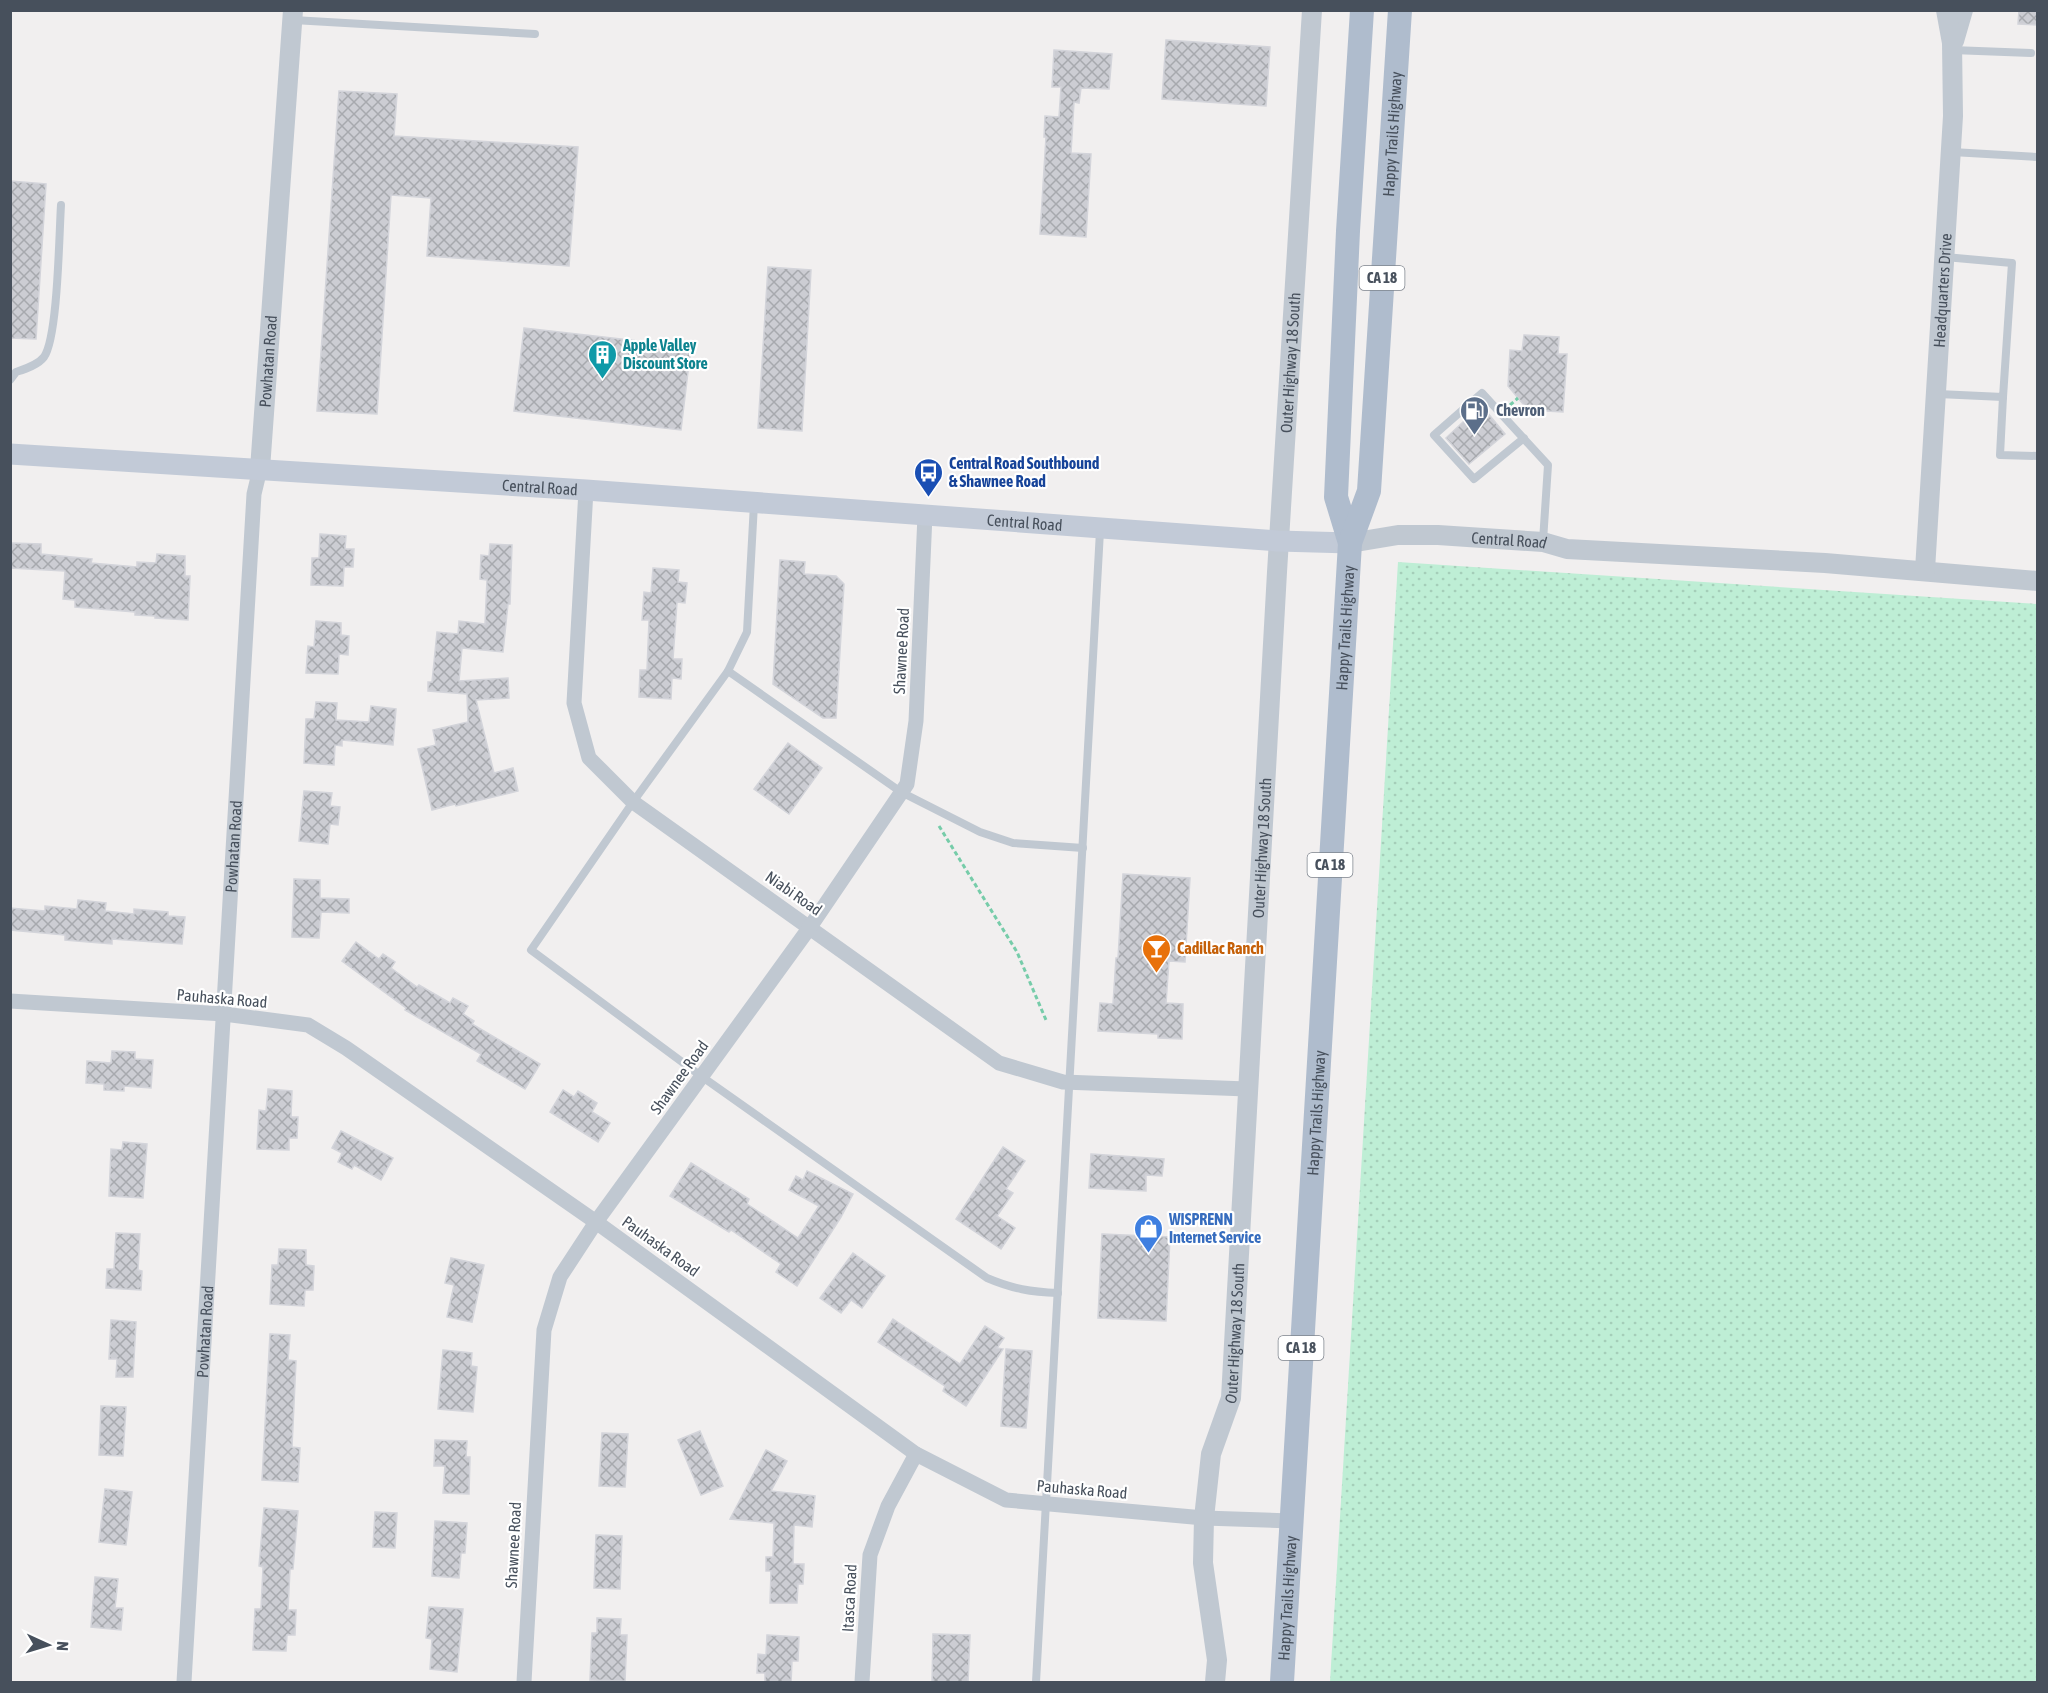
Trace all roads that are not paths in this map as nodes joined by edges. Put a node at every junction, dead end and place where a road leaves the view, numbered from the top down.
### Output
1 (1312, 10) edge
2 (1362, 10) edge
3 (1400, 10) edge
4 (1946, 10) edge
5 (1963, 10) edge
6 (292, 15) edge
7 (535, 34) dead end
8 (1952, 50) junction
9 (2031, 53) dead end
10 (1950, 152) junction
11 (2037, 157) edge
12 (61, 206) dead end
13 (1944, 257) junction
14 (10, 380) edge
15 (1936, 393) junction
16 (2003, 397) junction
17 (1524, 438) junction
18 (10, 454) edge
19 (2037, 456) edge
20 (260, 469) junction
21 (586, 490) junction
22 (754, 504) junction
23 (925, 515) junction
24 (1100, 528) junction
25 (1278, 542) junction
26 (1543, 542) junction
27 (1350, 543) junction
28 (1925, 570) junction
29 (2037, 580) edge
30 (728, 671) junction
31 (901, 792) junction
32 (633, 802) junction
33 (1083, 848) junction
34 (810, 927) junction
35 (10, 1001) edge
36 (224, 1014) junction
37 (701, 1076) junction
38 (1070, 1082) junction
39 (1246, 1089) junction
40 (596, 1222) junction
41 (1058, 1293) junction
42 (916, 1454) junction
43 (1046, 1504) junction
44 (1204, 1518) junction
45 (1290, 1521) junction
46 (184, 1683) edge
47 (524, 1683) edge
48 (862, 1683) edge
49 (1036, 1683) edge
50 (1215, 1683) edge
51 (1282, 1683) edge

1 - 25 street, Outer Highway 18 South
2 - 27 main road, Happy Trails Highway / CA 18
3 - 27 main road, Happy Trails Highway / CA 18
4 - 8 street, Headquarters Drive
5 - 8 street
6 - 7 lane
6 - 20 street, Powhatan Road
8 - 9 lane
8 - 10 street, Headquarters Drive
10 - 11 lane
10 - 13 street, Headquarters Drive
12 - 14 lane
13 - 15 street, Headquarters Drive
13 - 16 lane
15 - 16 lane
15 - 28 street, Headquarters Drive
16 - 19 lane
17 - 17 lane
17 - 26 lane
18 - 20 main road, Central Road
20 - 21 main road, Central Road
20 - 36 street, Powhatan Road
21 - 22 main road, Central Road
21 - 32 street, Niabi Road
22 - 23 main road, Central Road
22 - 30 lane
23 - 24 main road, Central Road
23 - 31 street, Shawnee Road
24 - 25 main road, Central Road
24 - 33 lane
25 - 27 main road, Central Road
25 - 39 street, Outer Highway 18 South
26 - 27 street, Central Road
26 - 28 street, Central Road
27 - 45 main road, Happy Trails Highway / CA 18
28 - 29 street, Central Road
30 - 31 lane
30 - 32 lane
31 - 33 lane
31 - 34 street, Shawnee Road
32 - 34 street, Niabi Road
32 - 37 lane
33 - 38 lane
34 - 37 street, Shawnee Road
34 - 38 street, Niabi Road
35 - 36 street, Pauhaska Road
36 - 40 street, Pauhaska Road
36 - 46 street, Powhatan Road
37 - 40 street, Shawnee Road
37 - 41 lane
38 - 39 street, Niabi Road
38 - 41 lane
39 - 44 street, Outer Highway 18 South
40 - 42 street, Pauhaska Road
40 - 47 street, Shawnee Road
41 - 43 lane
42 - 43 street, Pauhaska Road
42 - 48 street, Itasca Road
43 - 44 street, Pauhaska Road
43 - 49 lane
44 - 45 street, Pauhaska Road
44 - 50 street, Outer Highway 18 South
45 - 51 main road, Happy Trails Highway / CA 18

